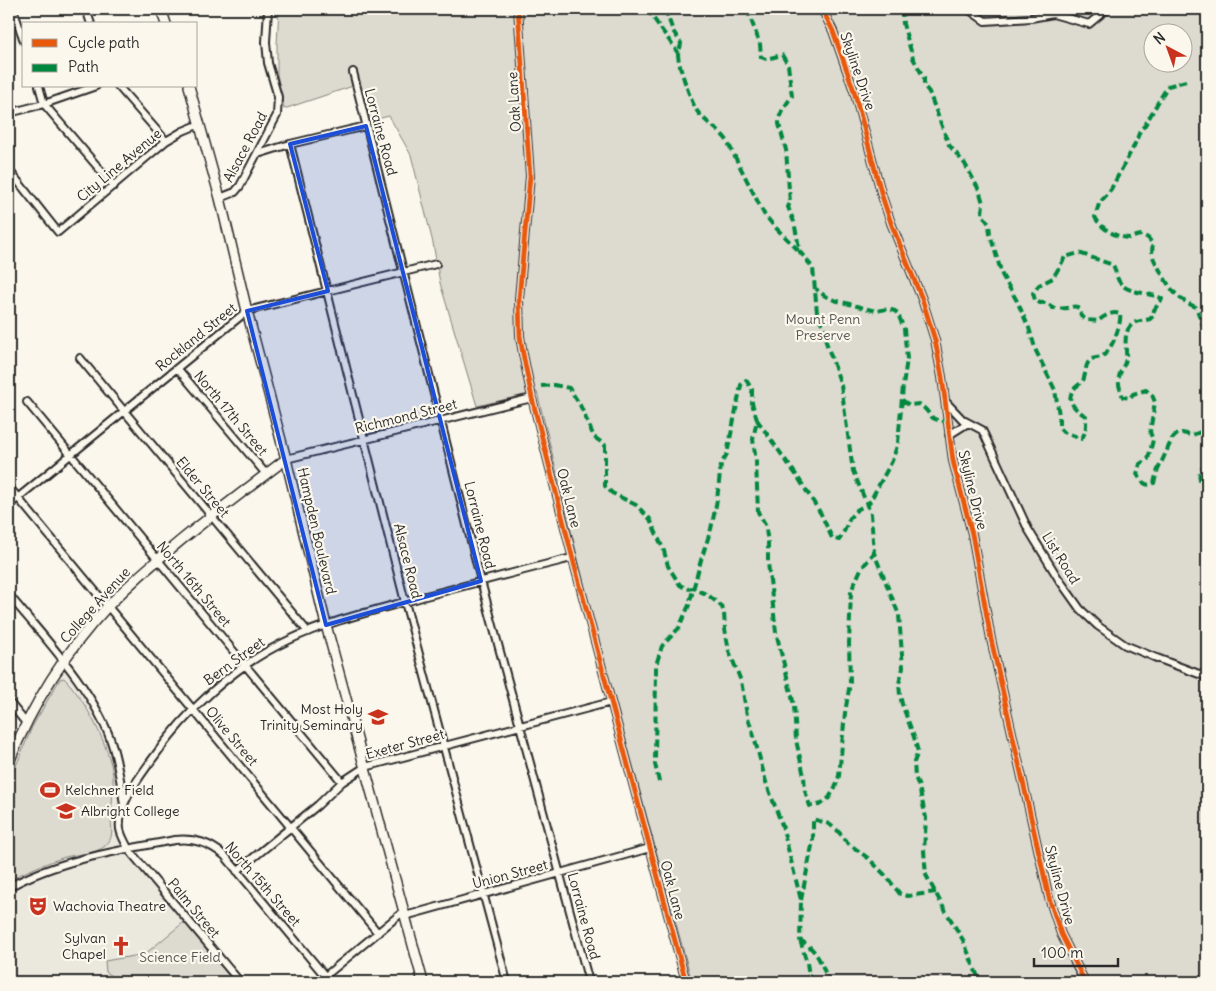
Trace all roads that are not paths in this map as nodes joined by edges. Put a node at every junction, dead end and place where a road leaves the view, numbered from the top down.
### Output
1 (13, 9) edge
2 (86, 9) edge
3 (161, 9) edge
4 (268, 9) edge
5 (518, 9) edge
6 (822, 9) edge
7 (968, 9) edge
8 (1107, 9) edge
9 (90, 22) edge
10 (165, 22) edge
11 (22, 35) edge
12 (353, 72) dead end
13 (39, 88) edge
14 (90, 88) edge
15 (120, 88) edge
16 (189, 88) edge
17 (44, 104) junction
18 (9, 112) edge
19 (200, 124) junction
20 (366, 126) junction
21 (166, 141) junction
22 (290, 144) junction
23 (258, 154) junction
24 (9, 170) edge
25 (114, 186) junction
26 (220, 198) junction
27 (436, 264) dead end
28 (404, 272) junction
29 (328, 292) junction
30 (247, 311) junction
31 (80, 358) dead end
32 (177, 368) junction
33 (532, 398) junction
34 (945, 401) junction
35 (27, 402) dead end
36 (123, 410) junction
37 (441, 420) junction
38 (968, 423) junction
39 (949, 435) junction
40 (365, 439) junction
41 (70, 454) junction
42 (286, 459) junction
43 (266, 474) junction
44 (9, 487) edge
45 (18, 498) junction
46 (9, 505) edge
47 (211, 516) junction
48 (572, 558) junction
49 (158, 560) junction
50 (481, 581) junction
51 (9, 595) edge
52 (405, 602) junction
53 (108, 607) junction
54 (326, 625) junction
55 (308, 632) junction
56 (63, 662) junction
57 (246, 665) junction
58 (1207, 677) edge
59 (9, 702) edge
60 (611, 702) junction
61 (193, 709) junction
62 (26, 723) junction
63 (520, 727) junction
64 (444, 746) junction
65 (9, 762) edge
66 (365, 767) junction
67 (342, 782) junction
68 (124, 805) junction
69 (290, 826) junction
70 (650, 848) junction
71 (129, 850) junction
72 (237, 871) junction
73 (560, 873) junction
74 (9, 887) edge
75 (483, 894) junction
76 (404, 913) junction
77 (378, 932) junction
78 (325, 976) junction
79 (240, 982) edge
80 (318, 982) edge
81 (330, 982) edge
82 (423, 982) edge
83 (507, 982) edge
84 (589, 982) edge
85 (686, 982) edge
86 (1085, 982) edge

1 - 11 street
2 - 9 street
3 - 10 main road
4 - 23 street, Alsace Road
5 - 33 street, Oak Lane
6 - 34 street, Skyline Drive
7 - 8 street
12 - 20 street, Lorraine Road
13 - 17 street
14 - 17 street
15 - 21 street
16 - 19 main road, Hampden Boulevard
17 - 18 street
17 - 25 street
19 - 21 street, City Line Avenue
19 - 26 main road, Hampden Boulevard
20 - 22 street
20 - 28 street, Lorraine Road
21 - 25 street, City Line Avenue
22 - 23 street
22 - 29 street, Alsace Road
23 - 26 street, Alsace Road
24 - 25 street, City Line Avenue
26 - 30 main road, Hampden Boulevard
27 - 28 street, Rockland Street
28 - 29 street, Rockland Street
28 - 37 street, Lorraine Road
29 - 30 street, Rockland Street
29 - 40 street, Alsace Road
30 - 32 street, Rockland Street
30 - 42 main road, Hampden Boulevard
31 - 36 street, Elder Street
32 - 36 street, Rockland Street
32 - 43 street, North 17th Street
33 - 37 street, Richmond Street
33 - 48 street, Oak Lane
34 - 38 street, List Road
34 - 39 street, Skyline Drive
35 - 41 street, North 16th Street
36 - 41 street, Rockland Street
36 - 47 street, Elder Street
37 - 40 street, Richmond Street
37 - 50 street, Lorraine Road
38 - 39 street
38 - 58 street, List Road
39 - 86 street, Skyline Drive
40 - 42 street, Richmond Street
40 - 52 street, Alsace Road
41 - 45 street, Rockland Street
41 - 49 street, North 16th Street
42 - 43 main road, College Avenue
42 - 54 main road, Hampden Boulevard
43 - 47 main road, College Avenue
44 - 45 street, Olive Street
45 - 46 street, Rockland Street
45 - 53 street, Olive Street
47 - 49 main road, College Avenue
47 - 55 street, Elder Street
48 - 50 street, Bern Street
48 - 60 street, Oak Lane
49 - 53 main road, College Avenue
49 - 57 street, North 16th Street
50 - 52 street, Bern Street
50 - 63 street, Lorraine Road
51 - 56 street
52 - 54 street, Bern Street
52 - 64 street, Alsace Road
53 - 56 main road, College Avenue
53 - 61 street, Olive Street
54 - 55 street, Bern Street
54 - 66 main road, Hampden Boulevard
55 - 57 street, Bern Street
56 - 62 main road, College Avenue
56 - 68 street
57 - 61 street, Bern Street
57 - 67 street, North 16th Street
59 - 62 street
60 - 63 street, Exeter Street
60 - 70 street, Oak Lane
61 - 68 street, Bern Street
61 - 69 street, Olive Street
62 - 65 main road, College Avenue
63 - 64 street, Exeter Street
63 - 73 street, Lorraine Road
64 - 66 street, Exeter Street
64 - 75 street, Alsace Road
66 - 67 street, Exeter Street
66 - 76 main road, Hampden Boulevard
67 - 69 street, Exeter Street
68 - 71 street, Bern Street
69 - 72 street, Exeter Street
69 - 77 street, Olive Street
70 - 73 street, Union Street
70 - 85 street, Oak Lane
71 - 72 street, North 15th Street
71 - 74 street
71 - 79 street, Palm Street
72 - 78 street, North 15th Street
73 - 75 street, Union Street
73 - 84 street, Lorraine Road
75 - 76 street, Union Street
75 - 83 street, Alsace Road
76 - 77 street, Union Street
76 - 82 main road, Hampden Boulevard
77 - 78 street, Union Street
78 - 80 street, Union Street
78 - 81 street, North 15th Street

